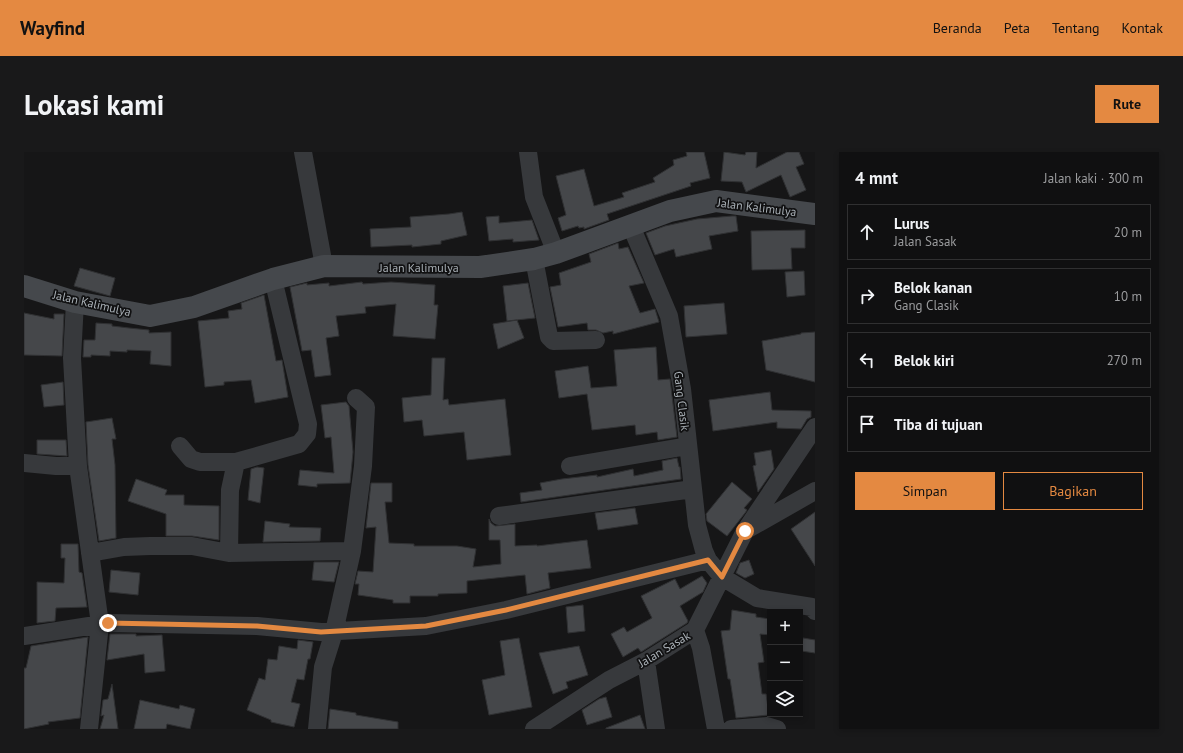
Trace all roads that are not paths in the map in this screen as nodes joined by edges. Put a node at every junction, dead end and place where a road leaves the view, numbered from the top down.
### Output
1 (303, 152) edge
2 (528, 152) edge
3 (815, 214) edge
4 (631, 226) junction
5 (556, 253) junction
6 (534, 259) junction
7 (324, 266) junction
8 (273, 279) junction
9 (24, 286) edge
10 (75, 302) junction
11 (596, 340) dead end
12 (356, 398) dead end
13 (815, 427) edge
14 (180, 446) dead end
15 (688, 446) junction
16 (236, 462) junction
17 (24, 463) edge
18 (78, 466) junction
19 (570, 466) dead end
20 (693, 490) junction
21 (815, 491) edge
22 (499, 516) dead end
23 (745, 531) junction
24 (352, 551) junction
25 (90, 553) junction
26 (229, 553) junction
27 (708, 560) junction
28 (722, 577) junction
29 (815, 611) edge
30 (100, 624) junction
31 (695, 630) junction
32 (334, 632) junction
33 (24, 636) edge
34 (646, 661) junction
35 (89, 729) edge
36 (317, 729) edge
37 (534, 729) edge
38 (656, 729) edge
39 (716, 729) edge
40 (731, 729) edge
41 (778, 729) edge

1 - 7 street
2 - 5 street
3 - 4 street, Jalan Kalimulya
4 - 5 street, Jalan Kalimulya
4 - 15 street, Gang Clasik
5 - 6 street, Jalan Kalimulya
6 - 7 street, Jalan Kalimulya
6 - 11 street
7 - 8 street, Jalan Kalimulya
8 - 10 street, Jalan Kalimulya
8 - 16 street
9 - 10 street, Jalan Kalimulya
10 - 18 street
12 - 24 street
13 - 23 street, Jalan Sasak
14 - 16 street
15 - 19 street
15 - 20 street, Gang Clasik
16 - 26 street
17 - 18 street
18 - 25 street
20 - 22 street
20 - 27 street, Gang Clasik
21 - 23 street
23 - 28 street, Jalan Sasak
24 - 26 street
24 - 32 street
25 - 26 street
25 - 30 street
27 - 28 street, Gang Clasik
27 - 32 street
28 - 29 street, Gang Clasik
28 - 31 street, Jalan Sasak
30 - 32 street
30 - 33 street
30 - 35 street
31 - 34 street, Jalan Sasak
31 - 39 street
32 - 36 street
34 - 37 street, Jalan Sasak
34 - 38 street
40 - 41 street

